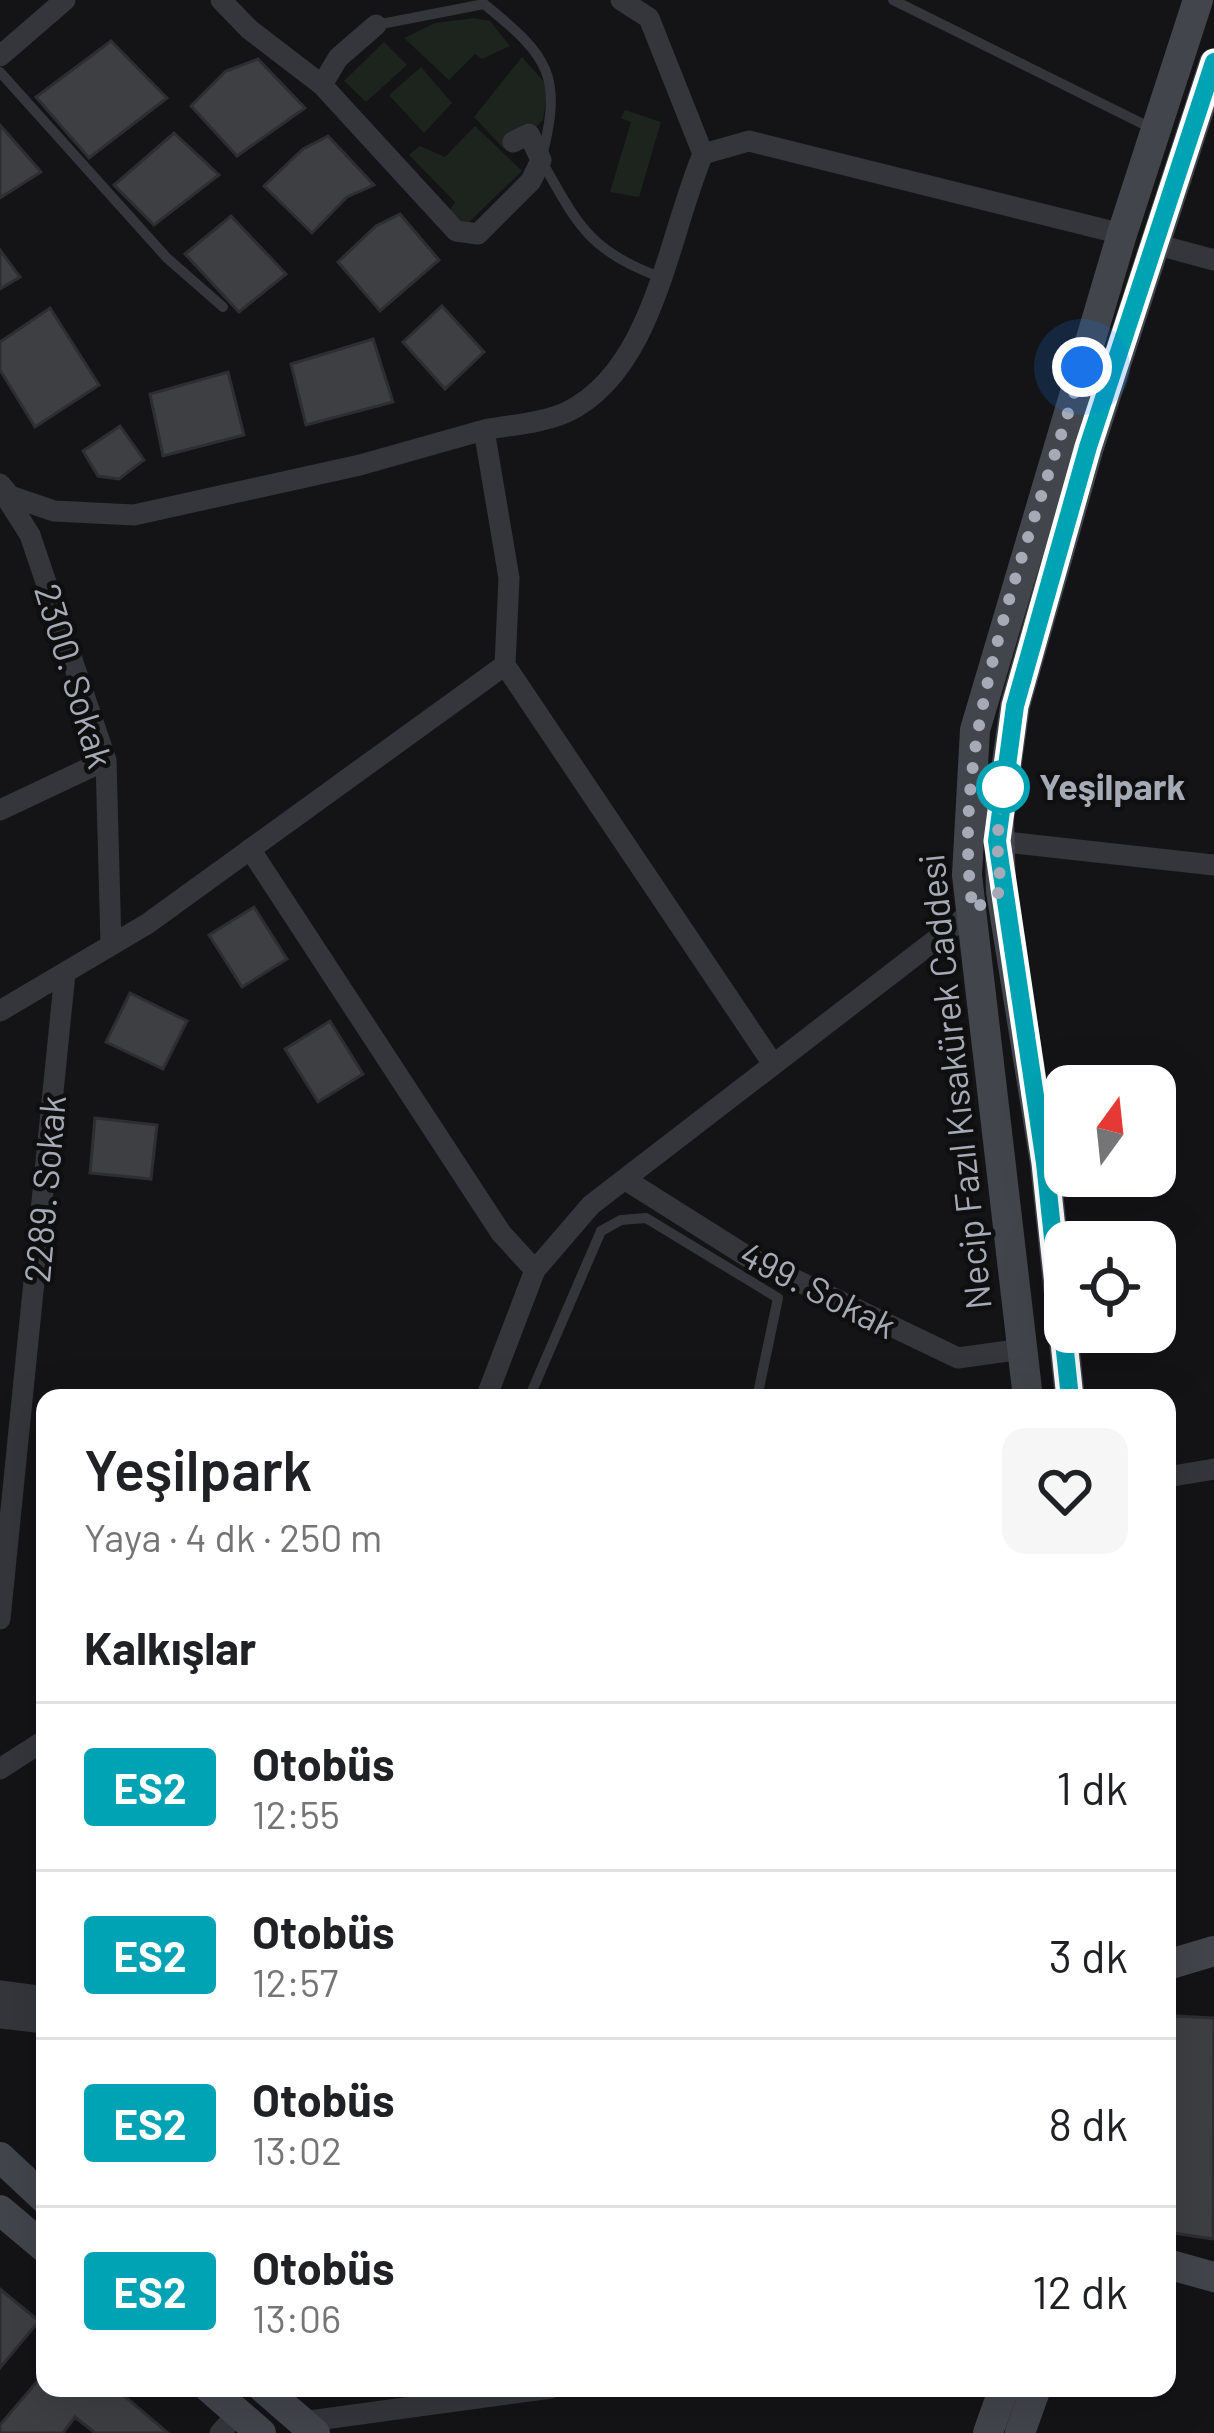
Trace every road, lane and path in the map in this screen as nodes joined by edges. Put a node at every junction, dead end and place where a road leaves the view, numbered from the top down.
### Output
1 (65, 0) edge
2 (221, 0) edge
3 (621, 0) edge
4 (893, 0) edge
5 (1198, 0) edge
6 (376, 25) joint
7 (0, 56) edge
8 (0, 72) edge
9 (322, 85) junction
10 (1211, 85) edge
11 (1158, 131) junction
12 (513, 142) dead end
13 (704, 154) junction
14 (541, 160) junction
15 (1122, 234) junction
16 (1155, 244) junction
17 (1214, 260) edge
18 (660, 277) junction
19 (224, 308) dead end
20 (484, 430) junction
21 (3, 493) edge
22 (505, 664) junction
23 (106, 760) junction
24 (0, 810) edge
25 (997, 841) junction
26 (250, 849) junction
27 (1214, 866) edge
28 (1001, 891) junction
29 (973, 910) junction
30 (111, 945) junction
31 (65, 973) junction
32 (0, 1011) edge
33 (773, 1064) junction
34 (626, 1180) junction
35 (535, 1270) junction
36 (1023, 1349) junction
37 (489, 1389) edge
38 (533, 1389) edge
39 (759, 1389) edge
40 (1027, 1389) edge
41 (1069, 1389) edge
42 (1214, 1469) edge
43 (1176, 1475) edge
44 (1, 1609) edge
45 (36, 1746) edge
46 (0, 1768) edge
47 (1214, 1951) edge
48 (1176, 1962) edge
49 (0, 1994) edge
50 (36, 1999) edge
51 (0, 2015) edge
52 (36, 2019) edge
53 (0, 2157) edge
54 (36, 2191) edge
55 (0, 2210) edge
56 (36, 2240) edge
57 (1176, 2266) edge
58 (1214, 2277) edge
59 (216, 2397) edge
60 (274, 2397) edge
61 (494, 2397) edge
62 (1001, 2397) edge
63 (1033, 2397) edge
64 (240, 2426) edge
65 (309, 2427) edge
66 (988, 2433) edge
67 (1020, 2433) edge

1 - 7 street
2 - 9 street
3 - 13 street
4 - 11 lane
5 - 11 main road, Necip Fazıl Kısakürek Caddesi
6 - 9 street
6 - 14 lane
8 - 19 lane
9 - 14 street
10 - 16 main road, Necip Fazıl Kısakürek Caddesi
11 - 15 main road, Necip Fazıl Kısakürek Caddesi
12 - 14 street
13 - 15 street
13 - 18 street
14 - 18 lane
15 - 16 main road
15 - 29 main road, Necip Fazıl Kısakürek Caddesi
16 - 17 street
16 - 25 main road, Necip Fazıl Kısakürek Caddesi
18 - 20 street
20 - 21 street
20 - 22 street
21 - 23 street, 2300. Sokak
22 - 26 street
22 - 33 street
23 - 24 street
23 - 30 street, 2300. Sokak
25 - 27 street
25 - 28 main road, Necip Fazıl Kısakürek Caddesi
26 - 30 street
26 - 35 street
28 - 29 main road
28 - 41 main road, Necip Fazıl Kısakürek Caddesi
29 - 33 street
29 - 36 main road, Necip Fazıl Kısakürek Caddesi
30 - 31 street
31 - 32 street
31 - 44 street, 2289. Sokak
33 - 34 street
34 - 35 street
34 - 36 street, 499. Sokak
35 - 37 street
36 - 40 main road, Necip Fazıl Kısakürek Caddesi
38 - 39 lane
42 - 43 street
45 - 46 street
47 - 48 main road
49 - 50 street
51 - 52 street
53 - 54 main road
55 - 56 main road
57 - 58 main road
59 - 64 main road
60 - 65 main road
61 - 65 street
62 - 66 main road
63 - 67 main road

